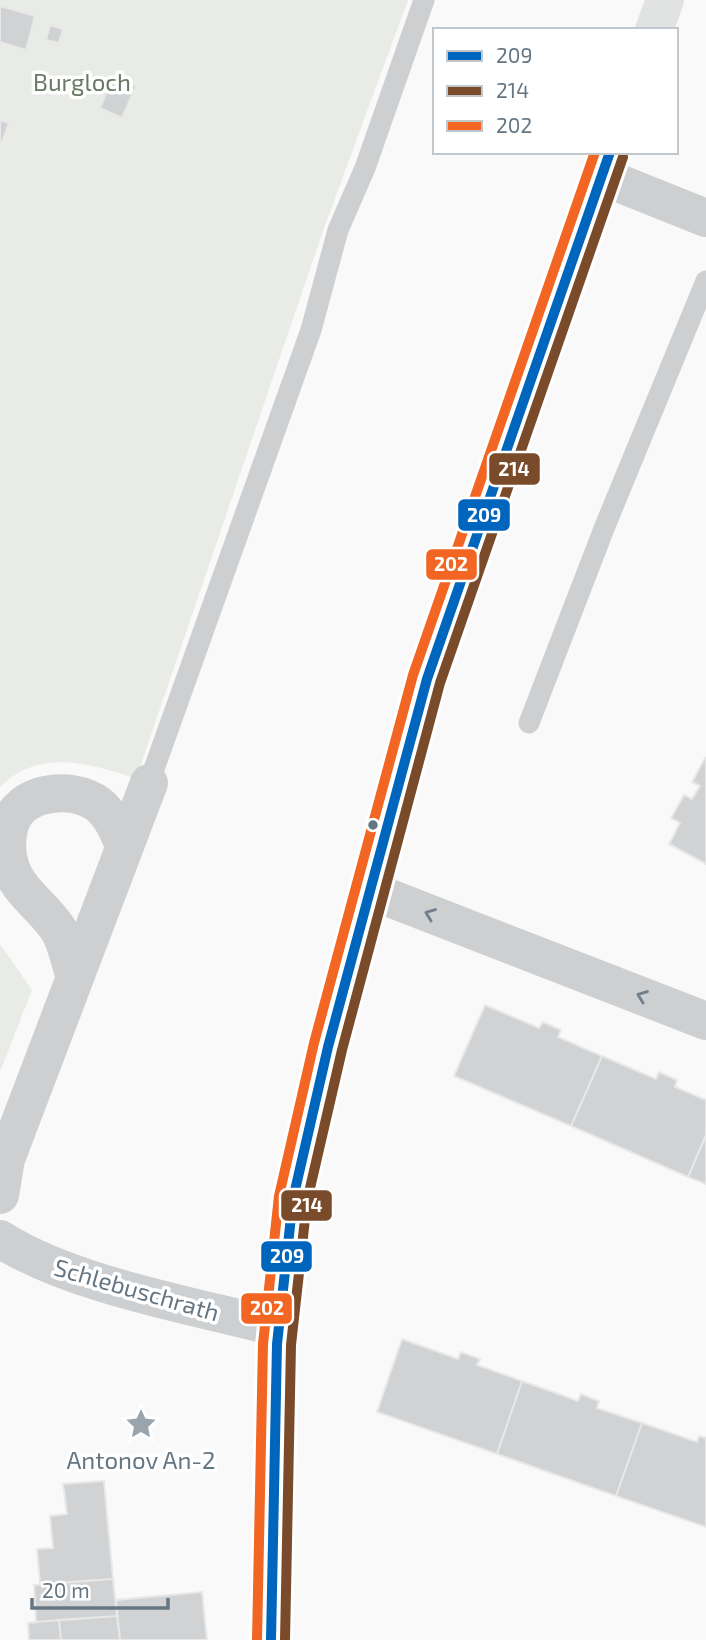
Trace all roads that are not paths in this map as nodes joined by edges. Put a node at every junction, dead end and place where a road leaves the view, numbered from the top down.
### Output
1 (425, 0) edge
2 (665, 0) edge
3 (655, 28) edge
4 (605, 164) edge
5 (706, 218) edge
6 (706, 281) edge
7 (529, 723) dead end
8 (149, 783) joint
9 (124, 845) junction
10 (369, 890) junction
11 (74, 974) junction
12 (706, 1021) edge
13 (2, 1171) edge
14 (0, 1239) edge
15 (279, 1328) junction
16 (271, 1640) edge

1 - 8 lane
2 - 3 main road
4 - 5 street
4 - 10 main road
6 - 7 lane
8 - 9 street
9 - 11 street
9 - 11 street
12 -> 10 street
10 - 15 main road
11 - 13 street
14 - 15 street, Schlebuschrath
15 - 16 main road

